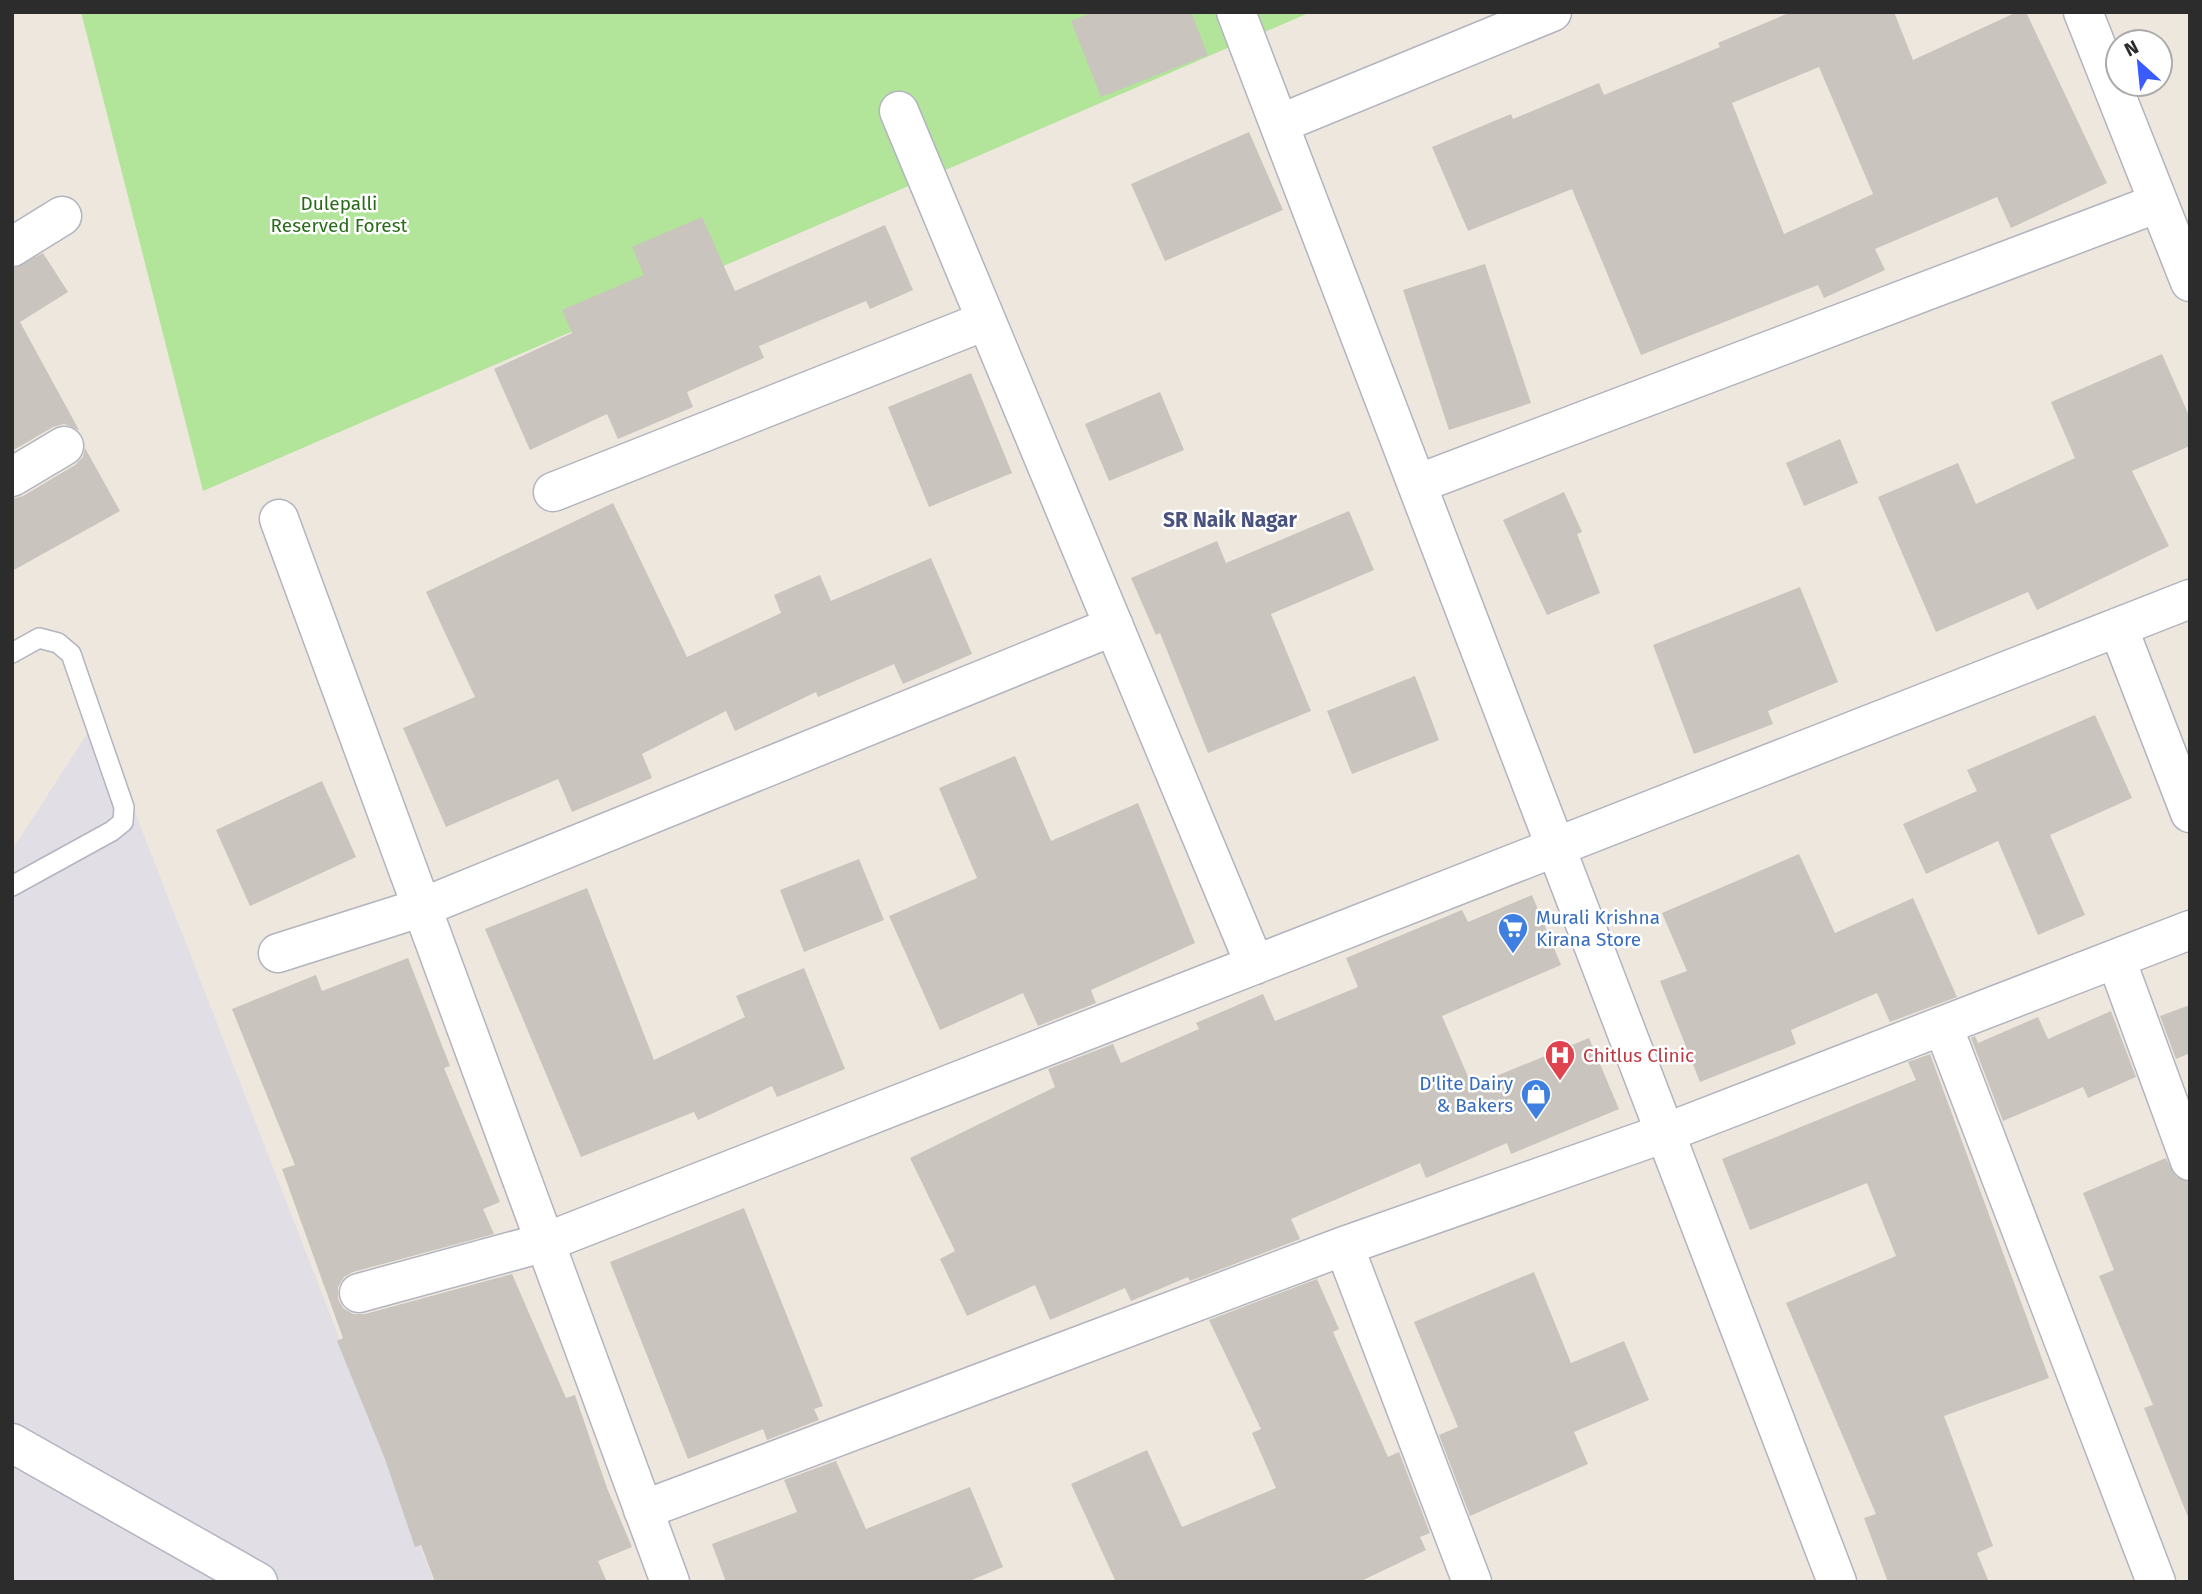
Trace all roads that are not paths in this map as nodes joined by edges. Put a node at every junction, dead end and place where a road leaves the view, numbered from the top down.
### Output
1 (1236, 12) edge
2 (1552, 12) edge
3 (2083, 12) edge
4 (899, 111) dead end
5 (1279, 124) junction
6 (2158, 202) junction
7 (62, 216) dead end
8 (12, 247) edge
9 (2190, 282) edge
10 (985, 321) junction
11 (64, 446) dead end
12 (12, 477) edge
13 (1417, 484) junction
14 (553, 492) dead end
15 (279, 519) dead end
16 (2190, 599) edge
17 (1114, 626) junction
18 (2118, 627) junction
19 (12, 653) edge
20 (2190, 813) edge
21 (1556, 847) junction
22 (12, 886) edge
23 (423, 908) junction
24 (2190, 930) edge
25 (278, 953) dead end
26 (2116, 959) junction
27 (1255, 965) junction
28 (1943, 1026) junction
29 (1665, 1133) junction
30 (2190, 1161) edge
31 (546, 1242) junction
32 (1344, 1246) junction
33 (359, 1293) dead end
34 (12, 1443) edge
35 (643, 1510) junction
36 (258, 1582) edge
37 (670, 1582) edge
38 (1472, 1582) edge
39 (1837, 1582) edge
40 (2156, 1582) edge

1 - 5 street
2 - 5 street
3 - 6 street
4 - 10 street
5 - 13 street
6 - 9 street
6 - 13 street
7 - 8 street
10 - 14 street
10 - 17 street
11 - 12 street
13 - 21 street
15 - 23 street
16 - 18 street
17 - 23 street
17 - 27 street
18 - 20 street
18 - 21 street
19 - 22 lane
21 - 27 street
21 - 29 street
23 - 25 street
23 - 31 street
24 - 26 street
26 - 28 street
26 - 30 street
27 - 31 street
28 - 29 street
28 - 40 street
29 - 32 street
29 - 39 street
31 - 33 street
31 - 35 street
32 - 35 street
32 - 38 street
34 - 36 street
35 - 37 street

